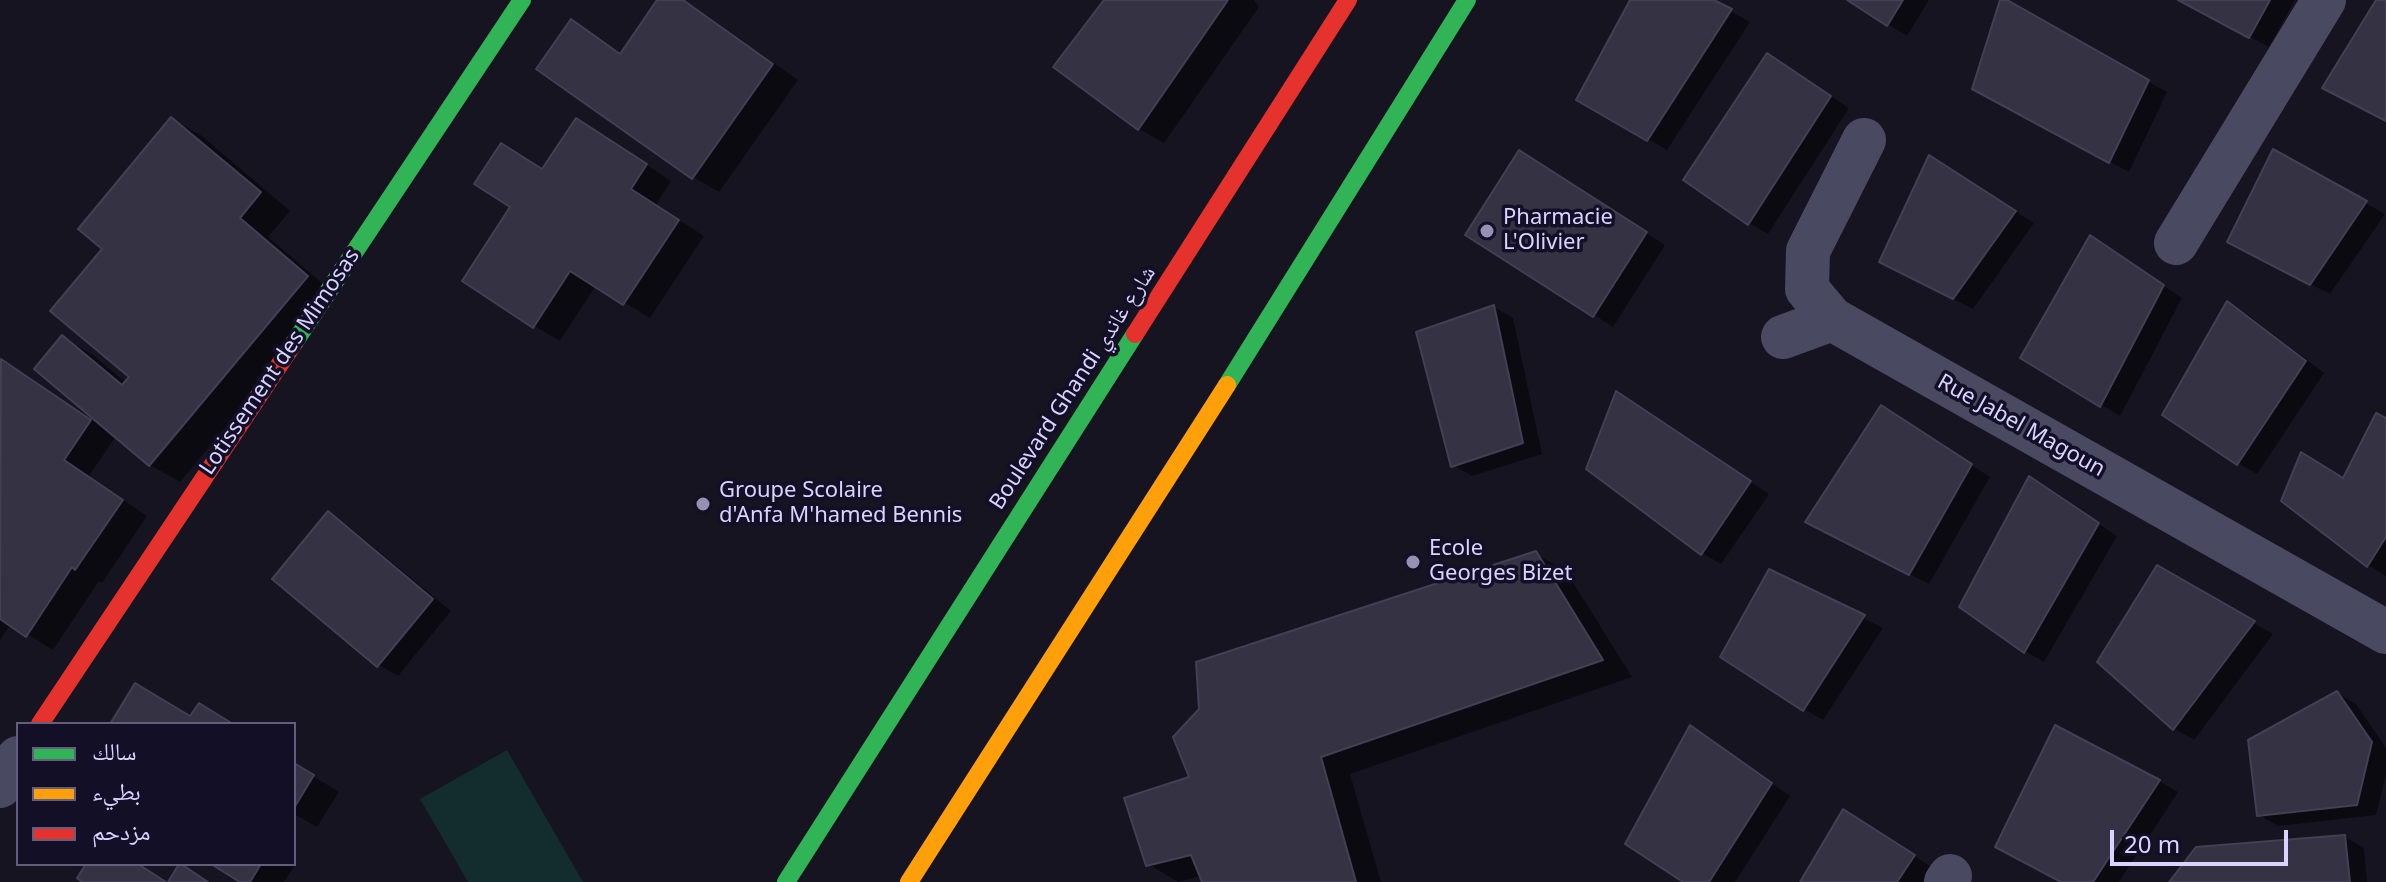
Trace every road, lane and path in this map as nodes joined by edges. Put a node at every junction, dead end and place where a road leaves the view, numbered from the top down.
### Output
1 (522, 0) edge
2 (1348, 0) edge
3 (1467, 0) edge
4 (2324, 0) edge
5 (1864, 140) dead end
6 (2176, 243) dead end
7 (1832, 319) junction
8 (1783, 337) dead end
9 (2386, 632) edge
10 (41, 722) edge
11 (16, 761) edge
12 (0, 786) edge
13 (786, 882) edge
14 (909, 882) edge

1 - 10 main road, Lotissement des Mimosas
2 - 13 main road, Boulevard Ghandi شارع غاندي
3 - 14 main road
4 - 6 street
5 - 7 street, Rue Jabel Magoun
7 - 8 street
7 - 9 street, Rue Jabel Magoun
11 - 12 street

